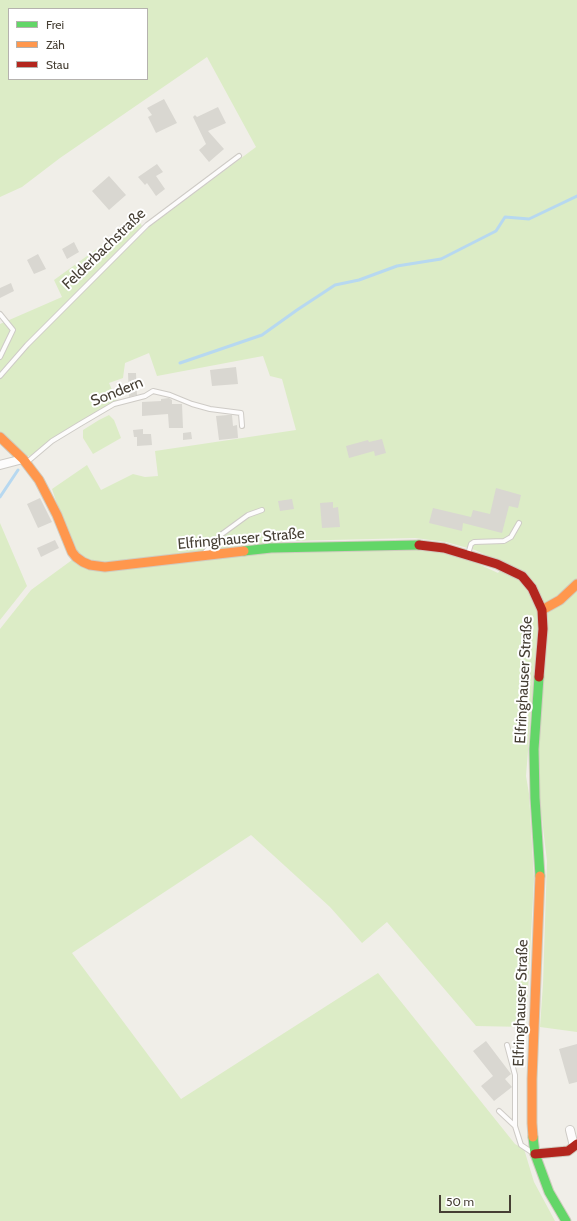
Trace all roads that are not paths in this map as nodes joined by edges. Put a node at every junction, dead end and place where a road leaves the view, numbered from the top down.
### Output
1 (240, 156) dead end
2 (0, 314) edge
3 (0, 357) edge
4 (0, 376) edge
5 (242, 426) dead end
6 (0, 437) edge
7 (26, 462) junction
8 (0, 465) edge
9 (262, 510) dead end
10 (520, 523) dead end
11 (468, 554) junction
12 (202, 556) junction
13 (577, 584) edge
14 (542, 610) junction
15 (506, 1045) dead end
16 (499, 1111) dead end
17 (515, 1126) junction
18 (570, 1130) dead end
19 (576, 1145) edge
20 (535, 1154) junction
21 (566, 1221) edge

1 - 4 lane, Felderbachstraße
2 - 3 lane
5 - 7 lane, Sondern
6 - 7 street
7 - 8 street
7 - 12 street, Elfringhauser Straße
9 - 12 lane
10 - 11 lane
11 - 12 street, Elfringhauser Straße
11 - 14 street, Elfringhauser Straße
13 - 14 street
14 - 20 street, Elfringhauser Straße
15 - 17 lane
16 - 17 lane
17 - 20 lane
18 - 19 street
19 - 20 street
20 - 21 street, Elfringhauser Straße

